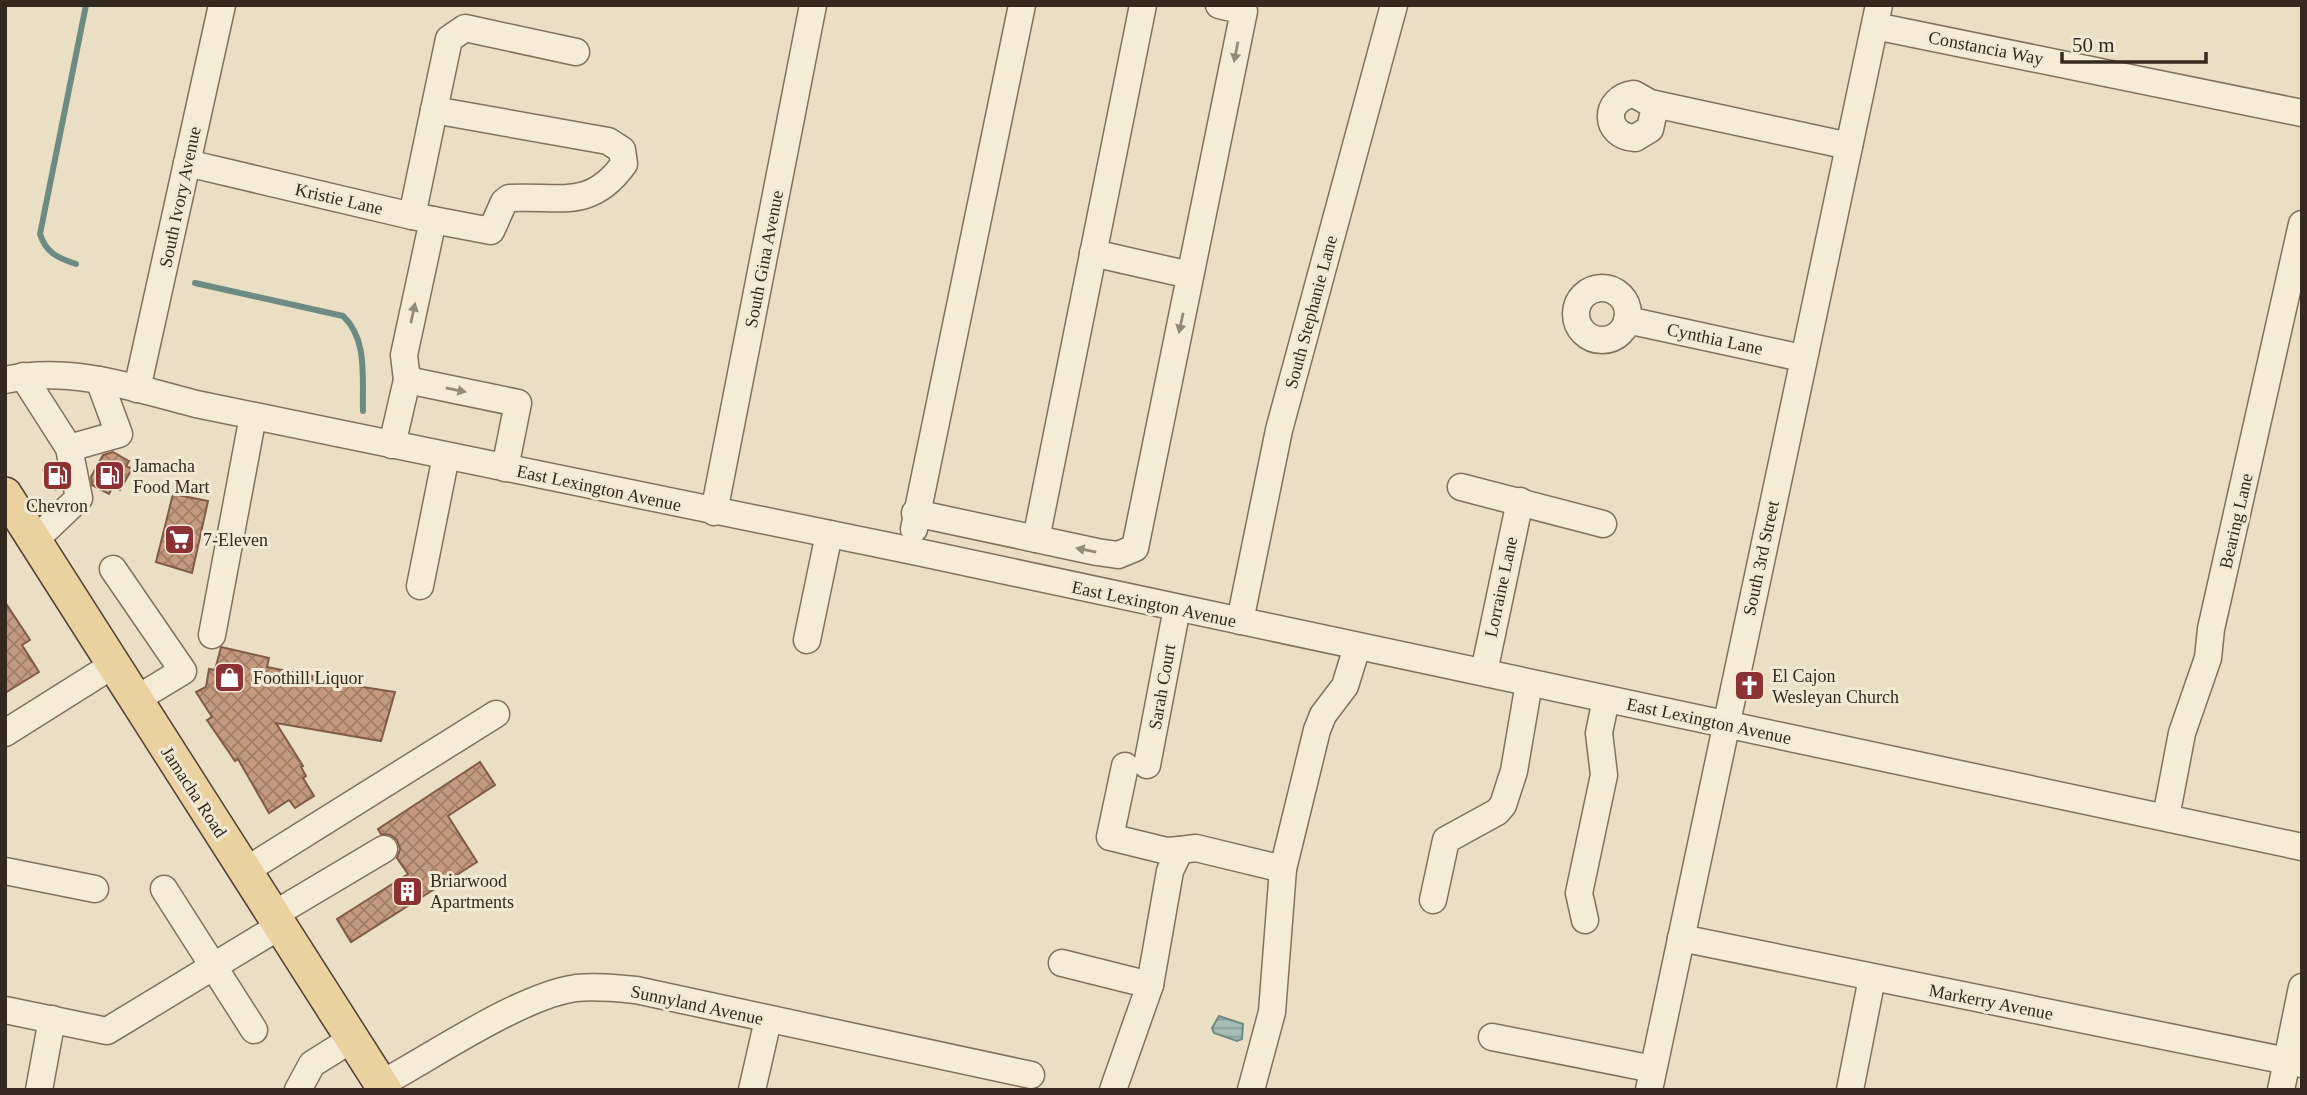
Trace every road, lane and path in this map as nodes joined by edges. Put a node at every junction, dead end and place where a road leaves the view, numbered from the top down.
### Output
1 (222, 5) edge
2 (813, 5) edge
3 (1022, 5) edge
4 (1143, 5) edge
5 (1219, 5) edge
6 (1394, 5) edge
7 (1877, 16) edge
8 (576, 52) dead end
9 (1650, 103) dead end
10 (434, 110) junction
11 (2302, 113) edge
12 (1849, 146) junction
13 (187, 163) junction
14 (422, 218) junction
15 (2302, 224) edge
16 (1093, 253) junction
17 (1190, 275) junction
18 (1627, 320) dead end
19 (1803, 356) junction
20 (14, 378) edge
21 (99, 380) junction
22 (407, 380) junction
23 (137, 389) junction
24 (253, 416) junction
25 (392, 445) junction
26 (69, 448) junction
27 (446, 456) junction
28 (505, 468) junction
29 (1461, 487) dead end
30 (5, 494) edge
31 (1520, 501) junction
32 (715, 512) junction
33 (915, 513) junction
34 (1603, 524) dead end
35 (829, 534) junction
36 (1036, 539) junction
37 (34, 540) junction
38 (912, 551) junction
39 (113, 569) dead end
40 (420, 586) dead end
41 (1177, 608) junction
42 (1240, 621) junction
43 (212, 635) dead end
44 (807, 640) dead end
45 (1357, 647) junction
46 (113, 665) junction
47 (1484, 672) junction
48 (1530, 683) junction
49 (135, 699) junction
50 (1606, 699) junction
51 (496, 714) dead end
52 (1727, 725) junction
53 (5, 733) edge
54 (2166, 817) junction
55 (2302, 847) edge
56 (384, 849) dead end
57 (1180, 850) junction
58 (1283, 869) junction
59 (5, 871) edge
60 (245, 871) junction
61 (164, 889) dead end
62 (94, 890) dead end
63 (1433, 901) dead end
64 (1585, 920) dead end
65 (276, 921) junction
66 (1681, 938) junction
67 (1062, 963) dead end
68 (214, 966) junction
69 (1872, 978) junction
70 (1150, 985) junction
71 (2302, 987) edge
72 (5, 1010) edge
73 (52, 1019) junction
74 (768, 1020) junction
75 (254, 1030) dead end
76 (1492, 1037) dead end
77 (352, 1039) junction
78 (2294, 1063) edge
79 (1031, 1074) dead end
80 (1651, 1079) edge
81 (383, 1087) edge
82 (39, 1090) edge
83 (298, 1090) edge
84 (752, 1090) edge
85 (1113, 1090) edge
86 (1251, 1090) edge
87 (1850, 1090) edge
88 (2281, 1090) edge

1 - 13 street, South Ivory Avenue
2 - 32 street, South Gina Avenue
3 - 33 street
4 - 16 street
5 -> 17 street
6 - 42 street, South Stephanie Lane
7 - 11 street, Constancia Way
7 - 12 street, South 3rd Street
8 - 10 street
9 - 12 street
10 - 14 street
10 - 14 street, Kristie Lane
12 - 19 street, South 3rd Street
13 - 14 street, Kristie Lane
13 - 23 street, South Ivory Avenue
22 -> 14 street
15 - 54 street, Bearing Lane
16 - 17 street
16 - 36 street
17 -> 36 street
18 - 19 street, Cynthia Lane
19 - 52 street, South 3rd Street
20 - 21 street, East Lexington Avenue
20 - 26 street
21 - 23 street, East Lexington Avenue
21 - 26 street
22 - 25 street
22 -> 28 street
23 - 24 street, East Lexington Avenue
24 - 25 street, East Lexington Avenue
24 - 43 street
25 - 27 street, East Lexington Avenue
26 - 37 street
27 - 28 street, East Lexington Avenue
27 - 40 street
28 - 32 street, East Lexington Avenue
29 - 31 street
30 - 37 main road, Jamacha Road
31 - 34 street
31 - 47 street, Lorraine Lane
32 - 35 street, East Lexington Avenue
33 - 36 street
33 - 38 street
35 - 38 street, East Lexington Avenue
35 - 44 street
37 - 46 main road, Jamacha Road
38 - 41 street, East Lexington Avenue
39 - 49 street
41 - 42 street, East Lexington Avenue
41 - 57 street, Sarah Court
42 - 45 street, East Lexington Avenue
45 - 47 street, East Lexington Avenue
45 - 58 street
46 - 49 main road, Jamacha Road
46 - 53 street
47 - 48 street, East Lexington Avenue
48 - 50 street, East Lexington Avenue
48 - 63 street
49 - 60 main road, Jamacha Road
50 - 52 street, East Lexington Avenue
50 - 64 street
51 - 60 street
52 - 54 street, East Lexington Avenue
52 - 66 street, South 3rd Street
54 - 55 street, East Lexington Avenue
56 - 65 street
57 - 58 street
57 - 70 street
58 - 86 street
59 - 62 street
60 - 65 main road, Jamacha Road
61 - 68 street
65 - 68 street
65 - 77 main road, Jamacha Road
66 - 69 street, Markerry Avenue
66 - 80 street, South 3rd Street
67 - 70 street
68 - 73 street
68 - 75 street
69 - 78 street, Markerry Avenue
69 - 87 street
70 - 85 street
71 - 78 street
72 - 73 street
73 - 82 street
74 - 79 street, Sunnyland Avenue
74 - 81 street, Sunnyland Avenue
74 - 84 street
76 - 80 street
77 - 81 main road, Jamacha Road
77 - 83 street
78 - 88 street

